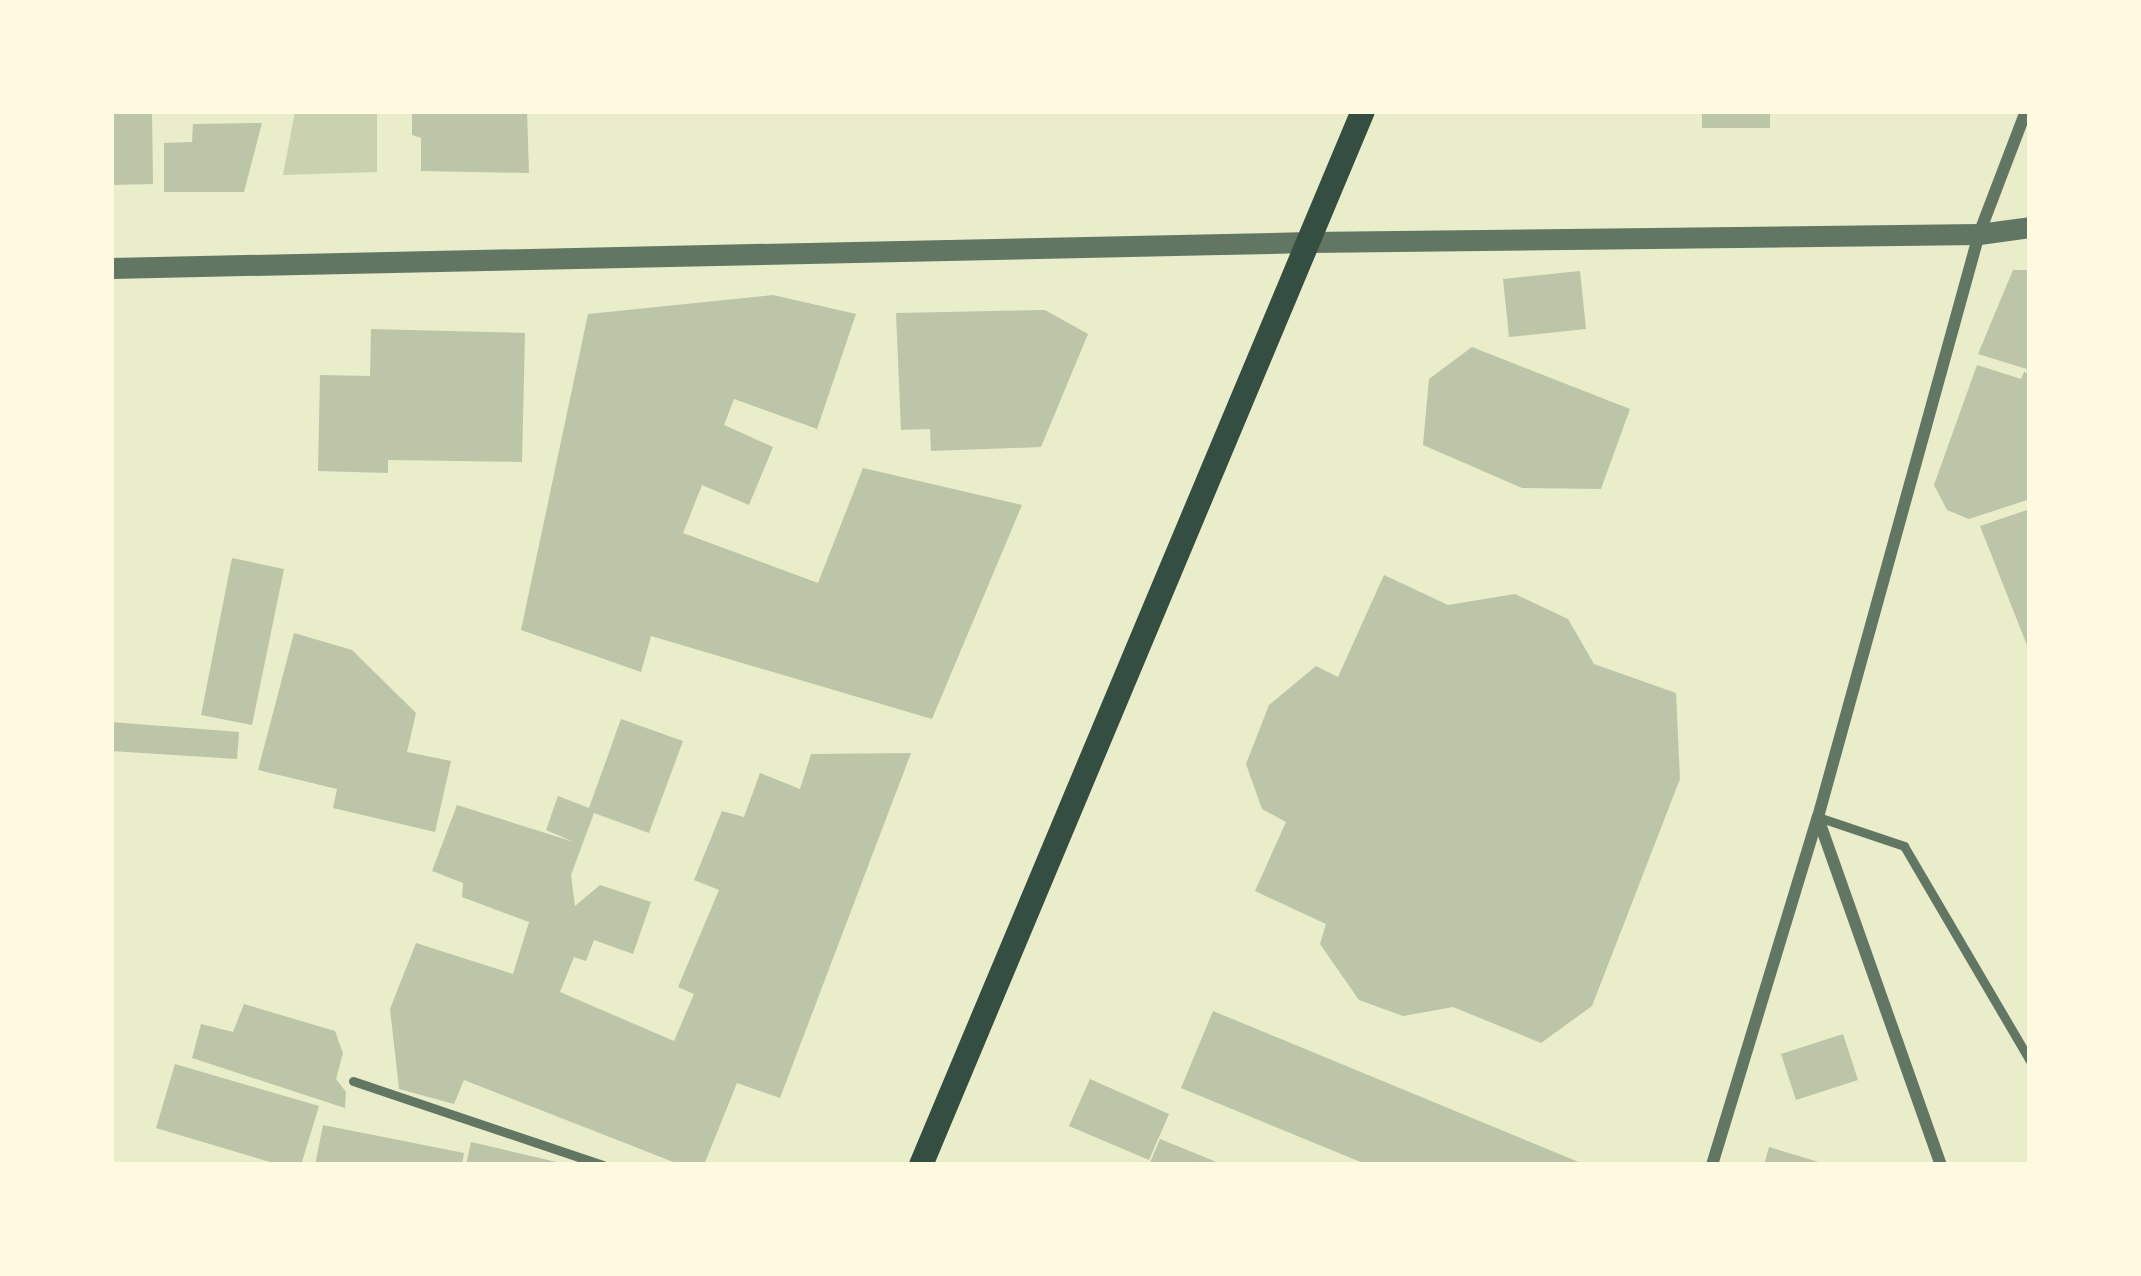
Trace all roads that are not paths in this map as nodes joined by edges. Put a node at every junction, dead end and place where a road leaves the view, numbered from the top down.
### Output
1 (1363, 111) edge
2 (2026, 111) edge
3 (2030, 226) edge
4 (1979, 234) junction
5 (1309, 242) junction
6 (111, 268) edge
7 (1818, 817) junction
8 (2030, 1060) edge
9 (353, 1081) dead end
10 (602, 1165) edge
11 (921, 1165) edge
12 (1712, 1165) edge
13 (1941, 1165) edge

1 - 5 main road
2 - 4 street
3 - 4 street
4 - 5 street
4 - 7 street
5 - 6 street
5 - 11 main road
7 - 8 lane
7 - 12 street
7 - 13 street
9 - 10 lane

